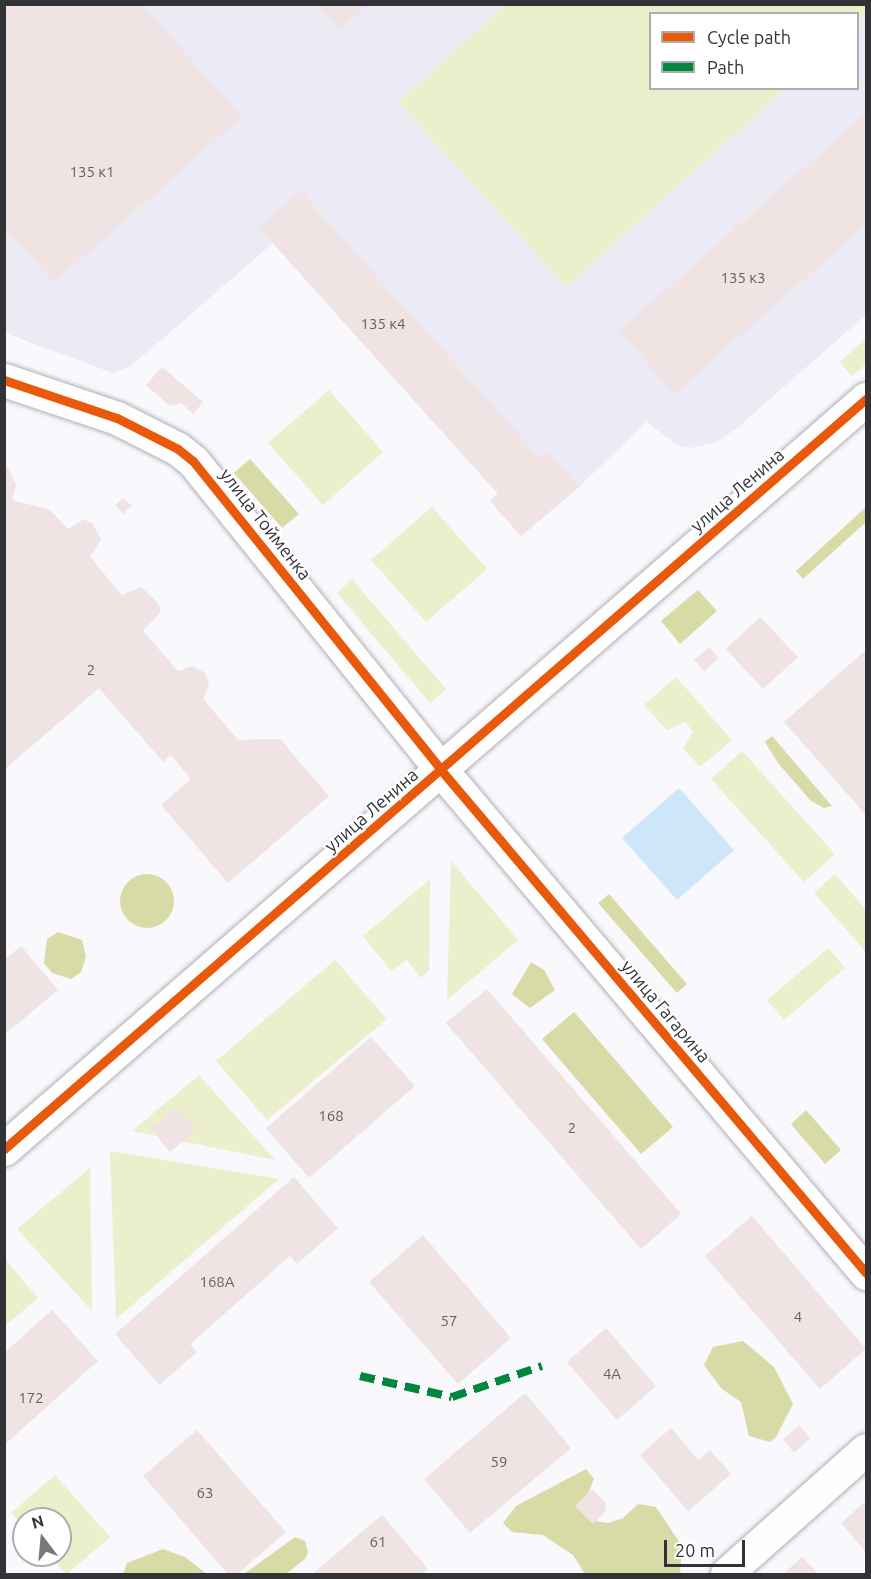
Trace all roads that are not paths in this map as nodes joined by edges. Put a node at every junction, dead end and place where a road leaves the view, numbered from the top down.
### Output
1 (4, 380) edge
2 (867, 399) edge
3 (441, 770) junction
4 (4, 1149) edge
5 (867, 1273) edge
6 (867, 1450) edge
7 (727, 1575) edge

1 - 3 street, улица Тойменка
2 - 3 street, улица Ленина
3 - 4 street, улица Ленина
3 - 5 street, улица Гагарина
6 - 7 street

